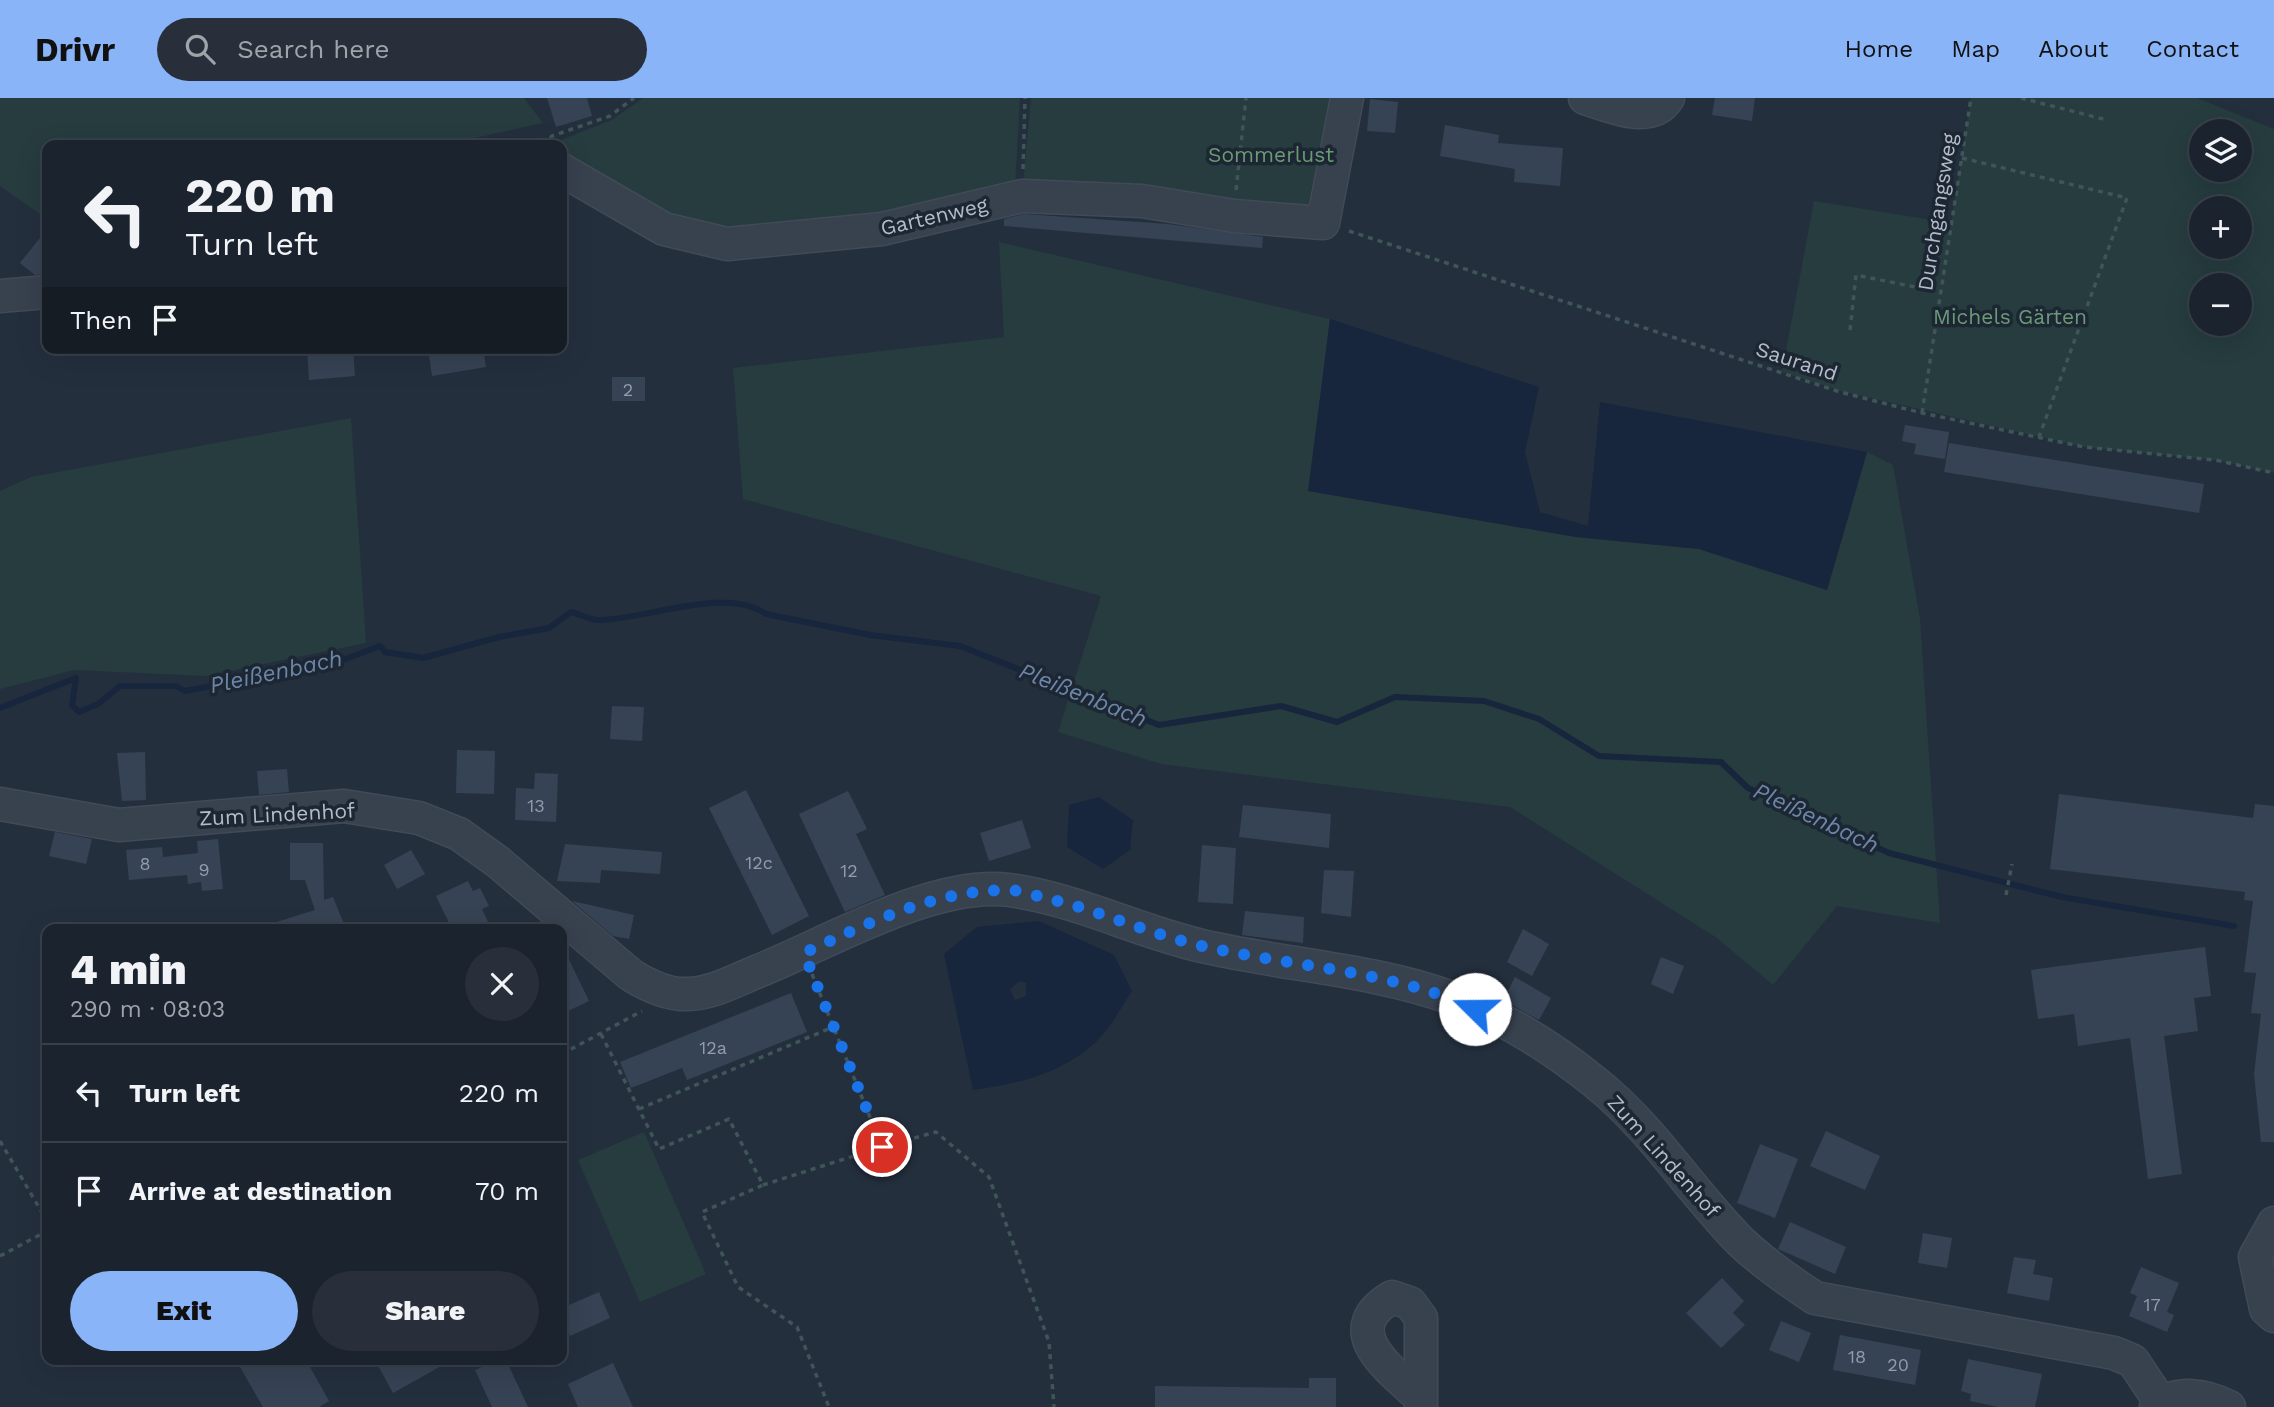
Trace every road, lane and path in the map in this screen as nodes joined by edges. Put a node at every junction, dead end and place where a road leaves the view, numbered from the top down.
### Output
1 (634, 98) edge
2 (1025, 98) edge
3 (1246, 98) edge
4 (1347, 98) edge
5 (1585, 98) edge
6 (1668, 98) edge
7 (1971, 98) edge
8 (2021, 98) edge
9 (2107, 120) dead end
10 (548, 140) edge
11 (1962, 158) junction
12 (567, 173) edge
13 (1022, 196) junction
14 (1234, 216) junction
15 (1323, 223) junction
16 (42, 292) edge
17 (1940, 292) junction
18 (0, 296) edge
19 (1850, 330) dead end
20 (1922, 413) junction
21 (2038, 438) junction
22 (2274, 473) edge
23 (0, 804) edge
24 (2012, 864) dead end
25 (2006, 895) dead end
26 (804, 953) junction
27 (665, 991) junction
28 (834, 1027) junction
29 (601, 1034) junction
30 (567, 1051) edge
31 (639, 1109) junction
32 (0, 1141) edge
33 (882, 1147) junction
34 (763, 1185) junction
35 (42, 1212) edge
36 (2274, 1223) edge
37 (42, 1234) edge
38 (0, 1256) edge
39 (2274, 1317) edge
40 (2158, 1405) edge
41 (830, 1407) edge
42 (1054, 1407) edge
43 (2229, 1407) edge

1 - 10 path
2 - 13 path
3 - 14 path
4 - 15 street
5 - 6 street
7 - 11 path, Durchgangsweg
8 - 9 path
11 - 17 path, Durchgangsweg
11 - 21 path
12 - 13 street, Gartenweg
13 - 14 street, Gartenweg
14 - 15 street, Gartenweg
15 - 20 path, Saurand
16 - 18 street
17 - 19 path
17 - 20 path, Durchgangsweg
20 - 21 path, Saurand
21 - 22 path, Saurand
23 - 27 street, Zum Lindenhof
24 - 25 path
26 - 27 street, Zum Lindenhof
26 - 28 path
26 - 40 street, Zum Lindenhof
27 - 29 path
28 - 31 path
28 - 33 path
29 - 30 path
29 - 31 path
31 - 34 path
32 - 35 path
33 - 34 path
33 - 42 path
34 - 41 path
36 - 39 street
37 - 38 path
40 - 43 street

